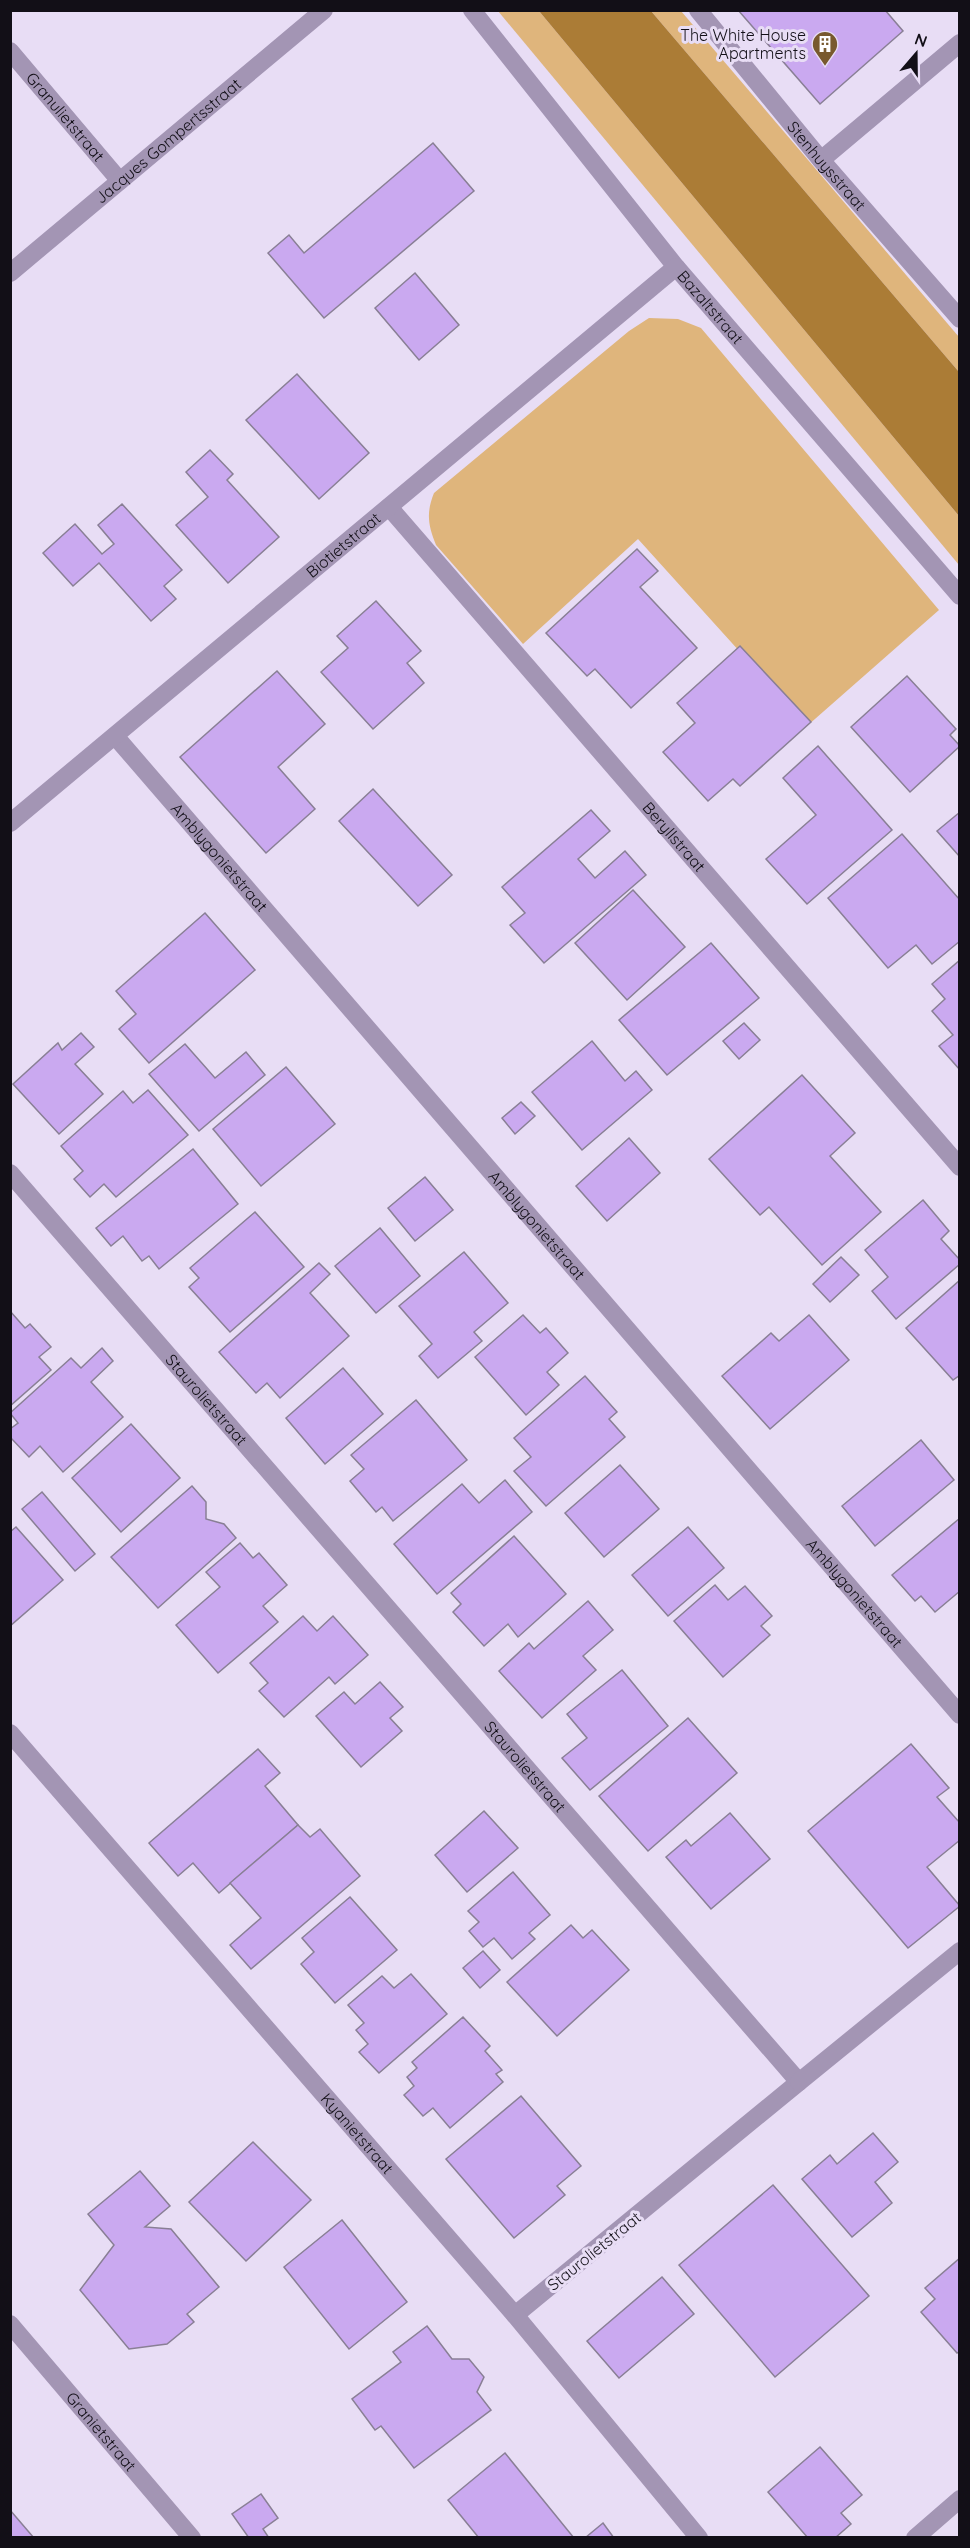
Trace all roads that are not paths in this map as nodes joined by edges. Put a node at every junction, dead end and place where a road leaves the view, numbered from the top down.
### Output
1 (324, 10) edge
2 (472, 10) edge
3 (698, 10) edge
4 (960, 43) edge
5 (10, 51) edge
6 (821, 160) junction
7 (120, 181) junction
8 (676, 267) junction
9 (10, 273) edge
10 (960, 319) edge
11 (389, 507) junction
12 (960, 596) edge
13 (115, 736) junction
14 (10, 823) edge
15 (960, 1167) edge
16 (10, 1173) edge
17 (960, 1715) edge
18 (10, 1733) edge
19 (960, 1951) edge
20 (800, 2082) junction
21 (516, 2315) junction
22 (10, 2324) edge
23 (960, 2499) edge
24 (192, 2538) edge
25 (699, 2538) edge
26 (915, 2538) edge

1 - 7 street, Jacques Gompertsstraat
2 - 8 street, Bazaltstraat
3 - 6 street, Stenhuysstraat
4 - 6 street
5 - 7 street, Granulietstraat
6 - 10 street, Stenhuysstraat
7 - 9 street, Jacques Gompertsstraat
8 - 11 street, Biotietstraat
8 - 12 street, Bazaltstraat
11 - 13 street, Biotietstraat
11 - 15 street, Beryllstraat
13 - 14 street, Biotietstraat
13 - 17 street, Amblygonietstraat
16 - 20 street, Staurolietstraat
18 - 21 street, Kyanietstraat
19 - 20 street
20 - 21 street, Staurolietstraat
21 - 25 street, Kyanietstraat
22 - 24 street, Granietstraat
23 - 26 street

